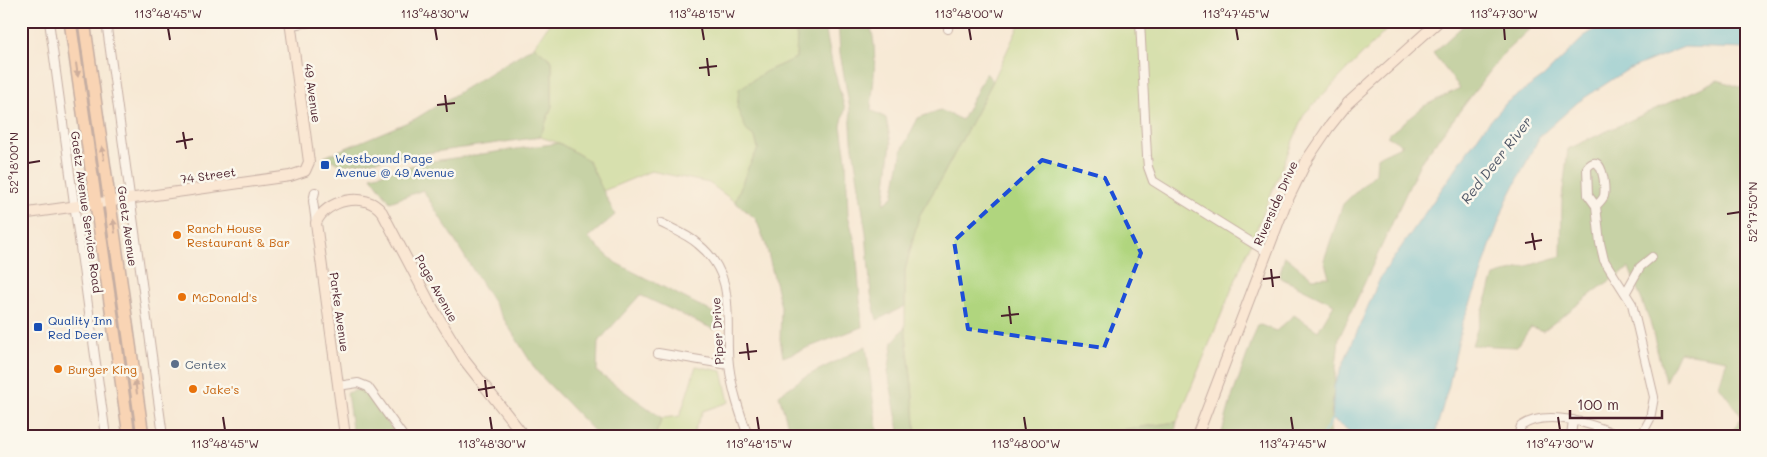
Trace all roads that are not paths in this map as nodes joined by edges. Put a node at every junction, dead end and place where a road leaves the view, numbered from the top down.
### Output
1 (49, 21) edge
2 (70, 21) edge
3 (84, 21) edge
4 (106, 21) edge
5 (318, 21) edge
6 (1140, 21) edge
7 (1439, 21) edge
8 (291, 23) edge
9 (308, 169) joint
10 (315, 192) dead end
11 (131, 198) junction
12 (110, 201) junction
13 (96, 203) junction
14 (74, 206) junction
15 (1596, 206) junction
16 (21, 214) edge
17 (316, 223) junction
18 (661, 223) dead end
19 (1267, 252) junction
20 (1652, 257) dead end
21 (1626, 292) junction
22 (658, 353) dead end
23 (729, 365) junction
24 (338, 386) junction
25 (1573, 420) junction
26 (106, 436) edge
27 (129, 436) edge
28 (143, 436) edge
29 (163, 436) edge
30 (344, 436) edge
31 (403, 436) edge
32 (524, 436) edge
33 (748, 436) edge
34 (1197, 436) edge
35 (1518, 436) edge
36 (1571, 436) edge
37 (1620, 436) edge
38 (1641, 436) edge

1 - 14 street, Gaetz Avenue Service Road
2 -> 13 main road
12 -> 3 main road, Gaetz Avenue
4 - 11 street
5 - 8 street
6 - 19 street
7 - 19 street, Riverside Drive
8 - 9 street, 49 Avenue
9 - 11 street, 74 Street
10 - 17 street, Parke Avenue
11 - 12 street, 74 Street
11 - 29 street
12 - 13 street, 74 Street
28 -> 12 main road, Gaetz Avenue
13 - 14 street, 74 Street
13 - 27 main road
14 - 16 street, 74 Street
14 - 26 street, Gaetz Avenue Service Road
15 - 15 street
15 - 21 street
17 - 24 street, Parke Avenue
17 - 32 street, Page Avenue
18 - 23 street, Piper Drive
19 - 34 street, Riverside Drive
20 - 21 street
21 - 38 street
22 - 23 street
23 - 33 street, Piper Drive
24 - 30 street, Parke Avenue
24 - 31 street
25 - 35 street
25 - 36 street
25 - 37 street

